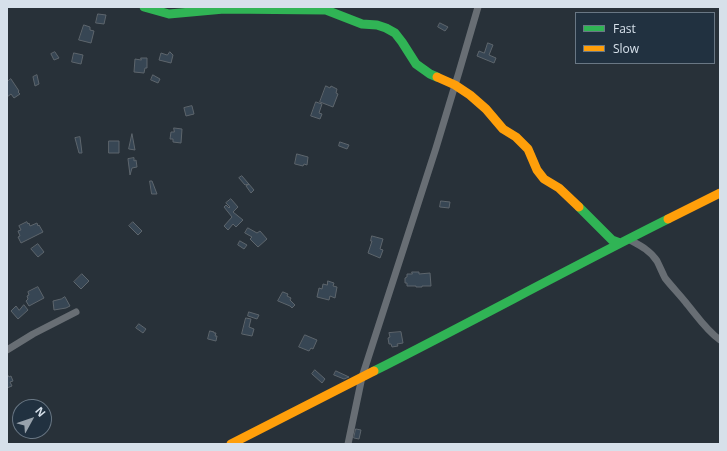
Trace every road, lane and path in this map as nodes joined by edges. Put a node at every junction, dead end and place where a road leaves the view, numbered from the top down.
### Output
1 (144, 7) edge
2 (478, 7) edge
3 (318, 8) edge
4 (456, 85) junction
5 (720, 193) edge
6 (624, 241) junction
7 (76, 312) dead end
8 (720, 340) edge
9 (7, 350) edge
10 (362, 377) junction
11 (231, 444) edge
12 (348, 444) edge

1 - 3 street
2 - 4 street
3 - 4 street
4 - 6 street
4 - 10 street
5 - 6 street
6 - 8 street
6 - 10 street
7 - 9 street
10 - 11 street
10 - 12 street

